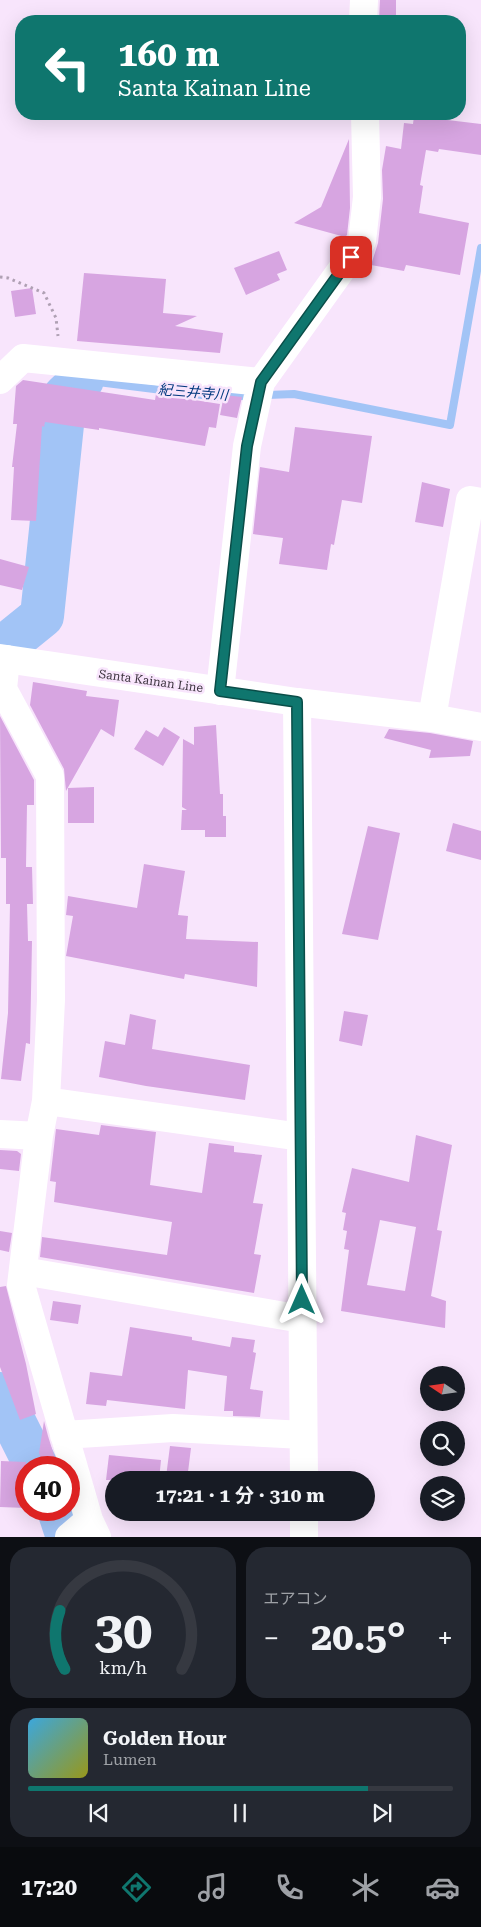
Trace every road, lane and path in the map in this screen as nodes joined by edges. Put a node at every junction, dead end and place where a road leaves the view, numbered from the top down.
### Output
1 (364, 0) edge
2 (363, 15) edge
3 (365, 120) edge
4 (0, 277) edge
5 (61, 361) junction
6 (0, 380) edge
7 (261, 382) junction
8 (481, 502) edge
9 (3, 659) edge
10 (1, 690) edge
11 (220, 691) junction
12 (297, 702) junction
13 (432, 718) junction
14 (481, 727) edge
15 (46, 1101) junction
16 (0, 1134) edge
17 (39, 1136) junction
18 (301, 1137) junction
19 (22, 1271) junction
20 (302, 1319) junction
21 (64, 1434) junction
22 (304, 1435) junction
23 (304, 1471) edge
24 (304, 1521) edge
25 (93, 1529) edge
26 (68, 1537) edge
27 (304, 1537) edge

1 - 2 street
3 - 7 street
4 - 5 path
5 - 6 street
5 - 7 street
7 - 11 street
8 - 13 street
9 - 10 street
9 - 11 street, Santa Kainan Line
10 - 15 street
11 - 12 street, Santa Kainan Line
12 - 13 street, Santa Kainan Line
12 - 18 street
13 - 14 street, Santa Kainan Line
15 - 17 street
15 - 18 street
16 - 17 street
17 - 19 street
18 - 20 street
19 - 20 street
19 - 21 street
20 - 22 street
21 - 22 street
21 - 25 street
22 - 23 street
24 - 27 street
25 - 26 street

